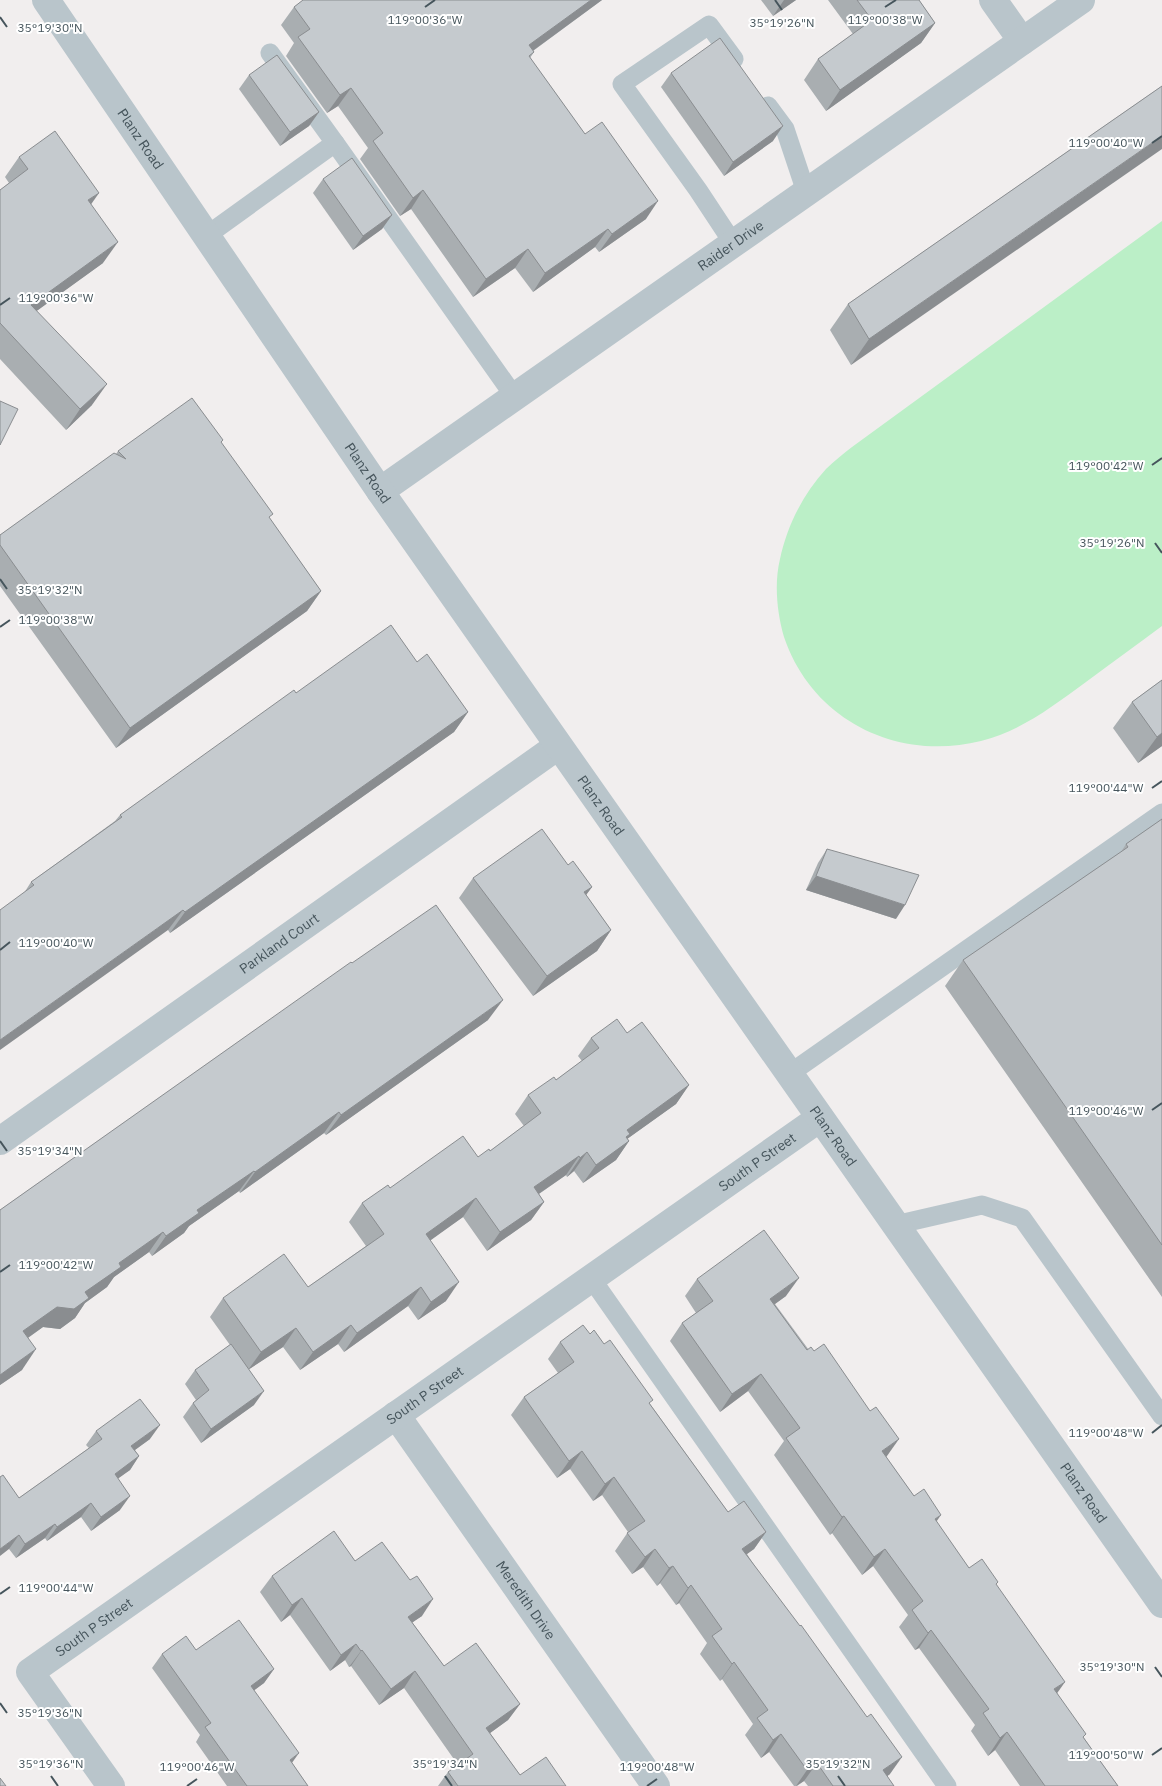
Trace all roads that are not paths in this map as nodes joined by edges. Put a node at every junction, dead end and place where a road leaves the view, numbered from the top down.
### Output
1 (46, 0) edge
2 (993, 0) edge
3 (1081, 0) edge
4 (1022, 42) junction
5 (270, 53) dead end
6 (744, 73) edge
7 (755, 89) edge
8 (335, 144) junction
9 (806, 192) junction
10 (206, 236) junction
11 (733, 243) junction
12 (514, 396) junction
13 (380, 490) junction
14 (558, 746) junction
15 (1162, 813) edge
16 (789, 1074) junction
17 (820, 1118) junction
18 (0, 1141) edge
19 (895, 1225) junction
20 (590, 1278) junction
21 (396, 1415) junction
22 (1162, 1416) edge
23 (1162, 1604) edge
24 (111, 1786) edge
25 (656, 1786) edge
26 (946, 1786) edge

1 - 10 street, Planz Road
2 - 4 street
3 - 4 street, Raider Drive
4 - 9 street, Raider Drive
5 - 8 lane
6 - 11 lane
7 - 9 lane
8 - 10 lane
8 - 12 lane
9 - 11 street, Raider Drive
10 - 13 street, Planz Road
11 - 12 street, Raider Drive
12 - 13 street, Raider Drive
13 - 14 street, Planz Road
14 - 16 street, Planz Road
14 - 18 street, Parkland Court
15 - 16 lane
16 - 17 street, Planz Road
17 - 19 street, Planz Road
17 - 20 street, South P Street
19 - 22 lane
19 - 23 street, Planz Road
20 - 21 street, South P Street
20 - 26 lane
21 - 24 street, South P Street
21 - 25 street, Meredith Drive

